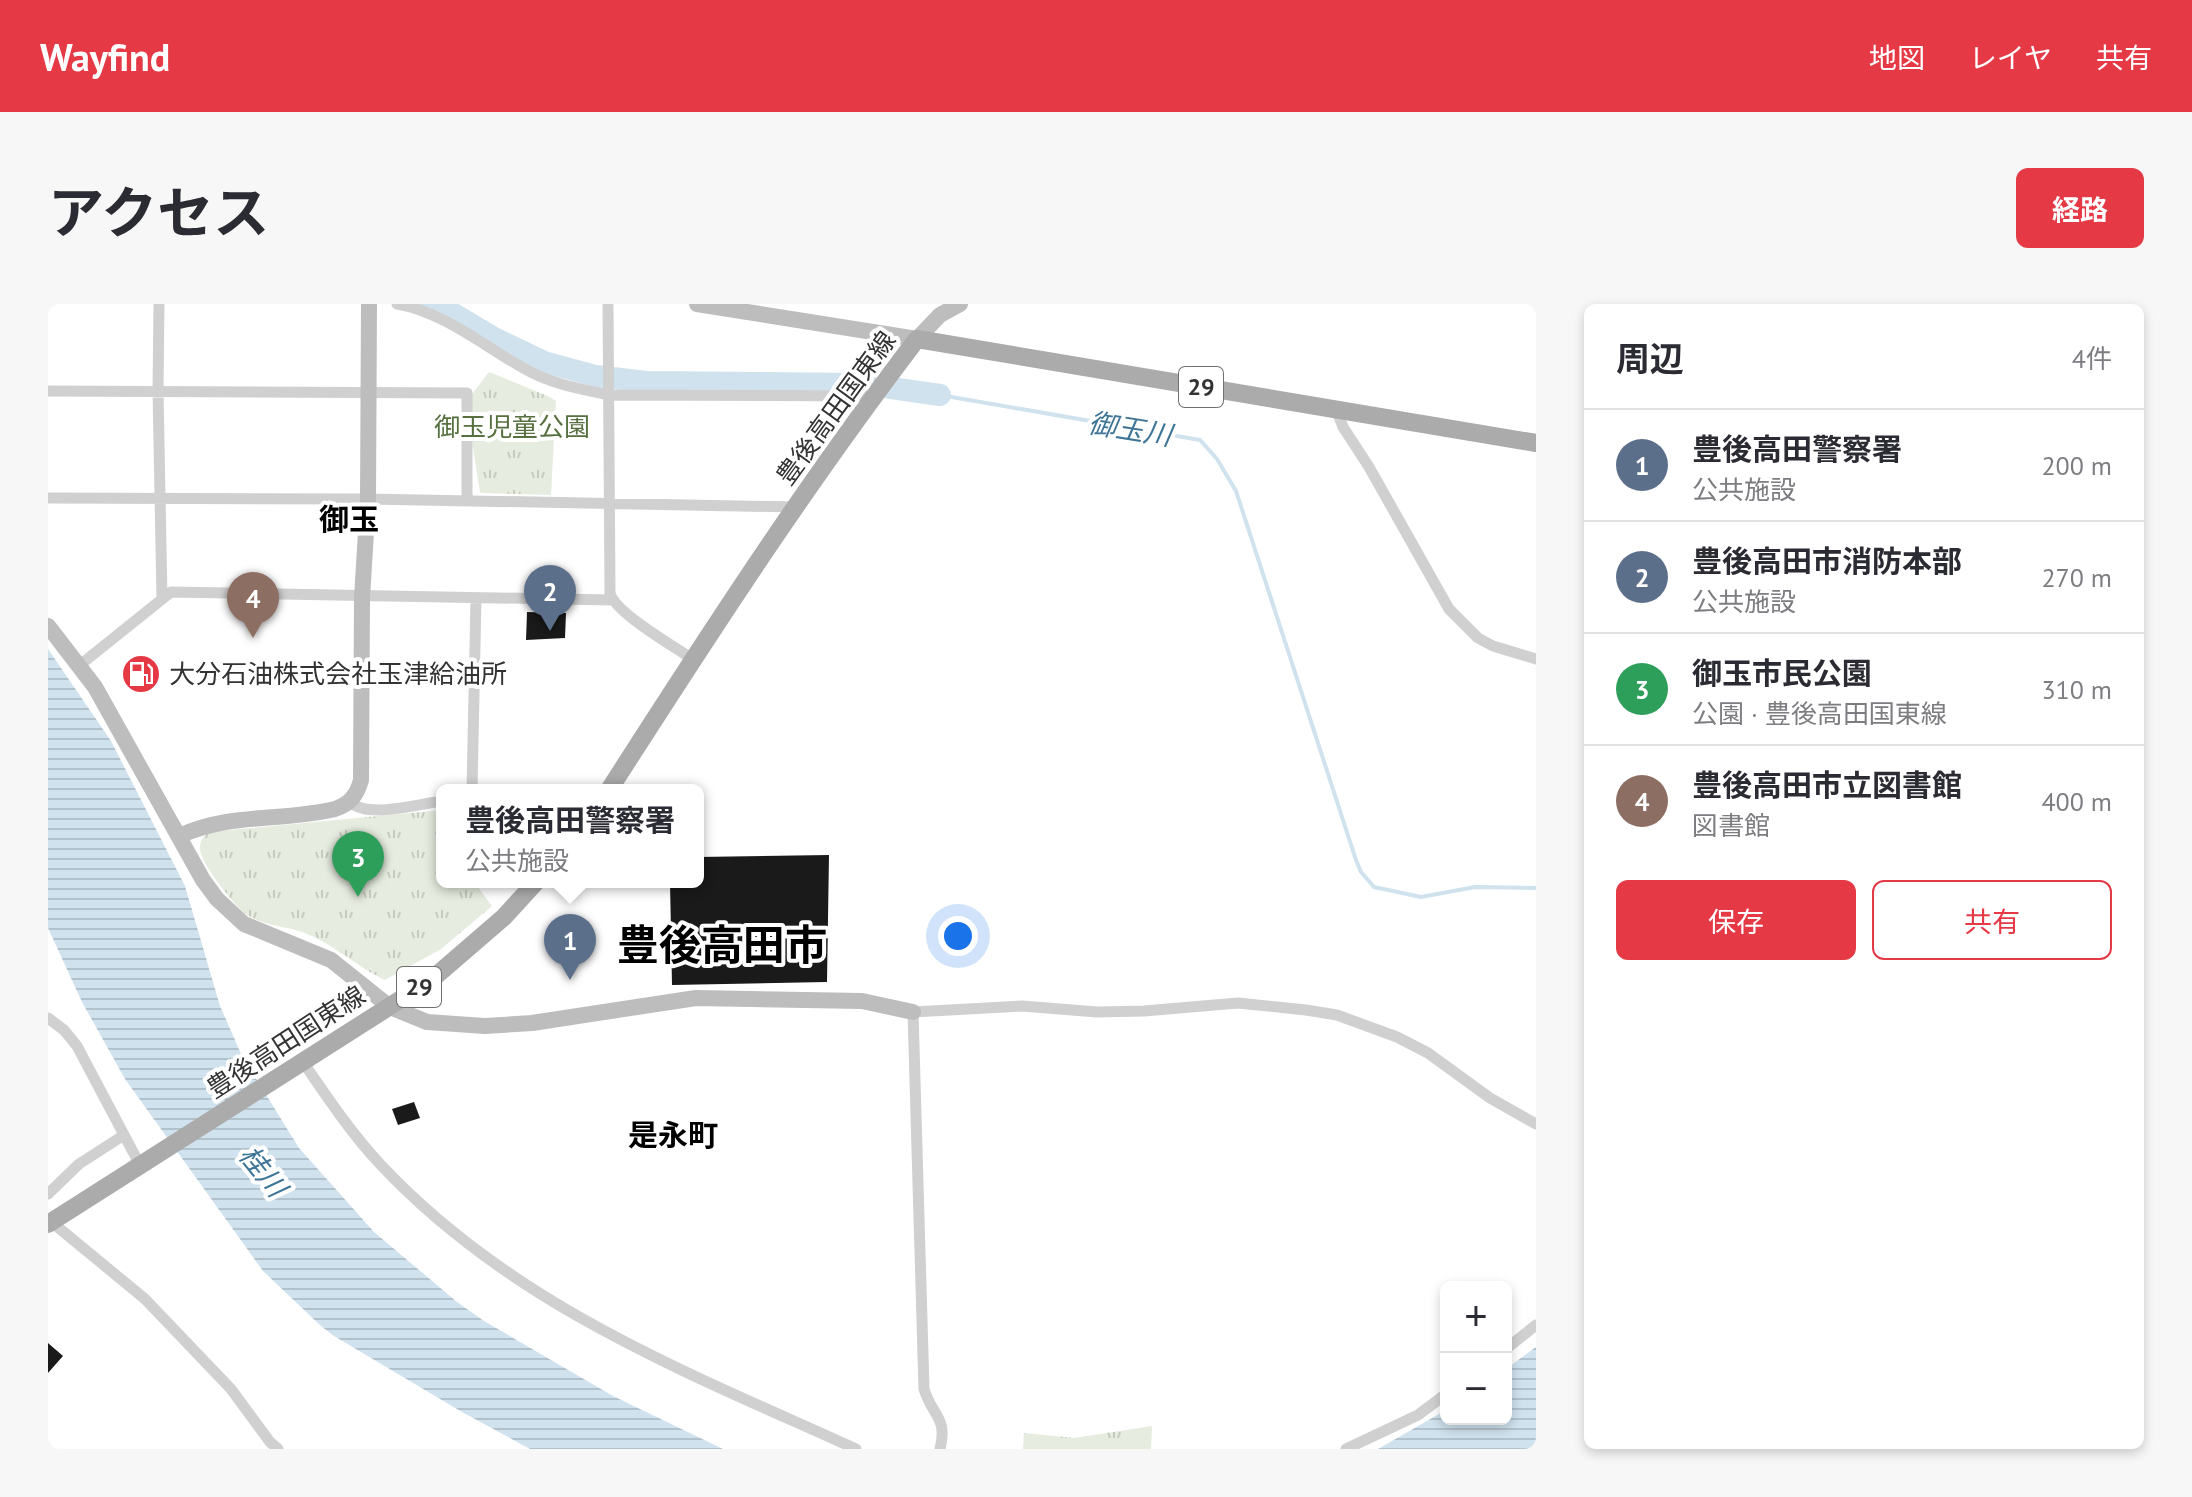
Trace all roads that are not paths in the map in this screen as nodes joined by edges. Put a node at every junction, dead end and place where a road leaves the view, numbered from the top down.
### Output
1 (159, 304) edge
2 (369, 304) edge
3 (397, 304) edge
4 (608, 304) edge
5 (697, 304) edge
6 (960, 304) edge
7 (917, 339) junction
8 (158, 390) junction
9 (878, 390) junction
10 (48, 391) edge
11 (368, 391) junction
12 (609, 395) junction
13 (1336, 409) junction
14 (1536, 443) edge
15 (48, 498) edge
16 (160, 498) junction
17 (368, 499) junction
18 (467, 501) junction
19 (611, 505) junction
20 (796, 507) junction
21 (362, 598) junction
22 (476, 598) junction
23 (162, 599) junction
24 (612, 600) junction
25 (48, 626) edge
26 (692, 659) junction
27 (1536, 659) edge
28 (80, 665) junction
29 (472, 784) edge
30 (613, 784) edge
31 (350, 802) junction
32 (436, 802) edge
33 (179, 836) junction
34 (530, 888) edge
35 (390, 1007) junction
36 (913, 1012) junction
37 (48, 1018) edge
38 (303, 1062) junction
39 (1536, 1124) edge
40 (124, 1135) junction
41 (141, 1167) junction
42 (48, 1194) edge
43 (49, 1222) edge
44 (1536, 1325) edge
45 (1512, 1344) edge
46 (1440, 1398) edge
47 (273, 1447) edge
48 (856, 1449) edge
49 (940, 1449) edge
50 (1346, 1449) edge

1 - 8 street
2 - 11 street
3 - 12 street
4 - 12 street
5 - 7 street
6 - 7 street
7 - 9 main road, 豊後高田国東線
7 - 13 main road, 豊後高田国東線 / 29
8 - 10 street
8 - 11 street
8 - 16 street
9 - 12 street
9 - 20 main road, 豊後高田国東線
11 - 17 street
11 - 18 street
12 - 19 street
13 - 14 main road, 豊後高田国東線 / 29
13 - 27 street
15 - 16 street
16 - 17 street
16 - 23 street
17 - 18 street
17 - 21 street
18 - 19 street
19 - 20 street
19 - 24 street
20 - 26 main road, 豊後高田国東線
21 - 22 street
21 - 23 street
21 - 31 street
22 - 24 street
22 - 29 street
23 - 28 street
24 - 26 street
25 - 28 street
26 - 30 main road, 豊後高田国東線
28 - 33 street
31 - 32 street
31 - 33 street
33 - 35 street
34 - 35 main road, 豊後高田国東線 / 29
35 - 36 street
35 - 38 main road, 豊後高田国東線 / 29
36 - 39 street
36 - 49 street
37 - 40 street
38 - 41 main road, 豊後高田国東線 / 29
38 - 48 street
40 - 41 street
40 - 42 street
41 - 43 main road, 豊後高田国東線 / 29
43 - 47 street
44 - 45 street
46 - 50 street

